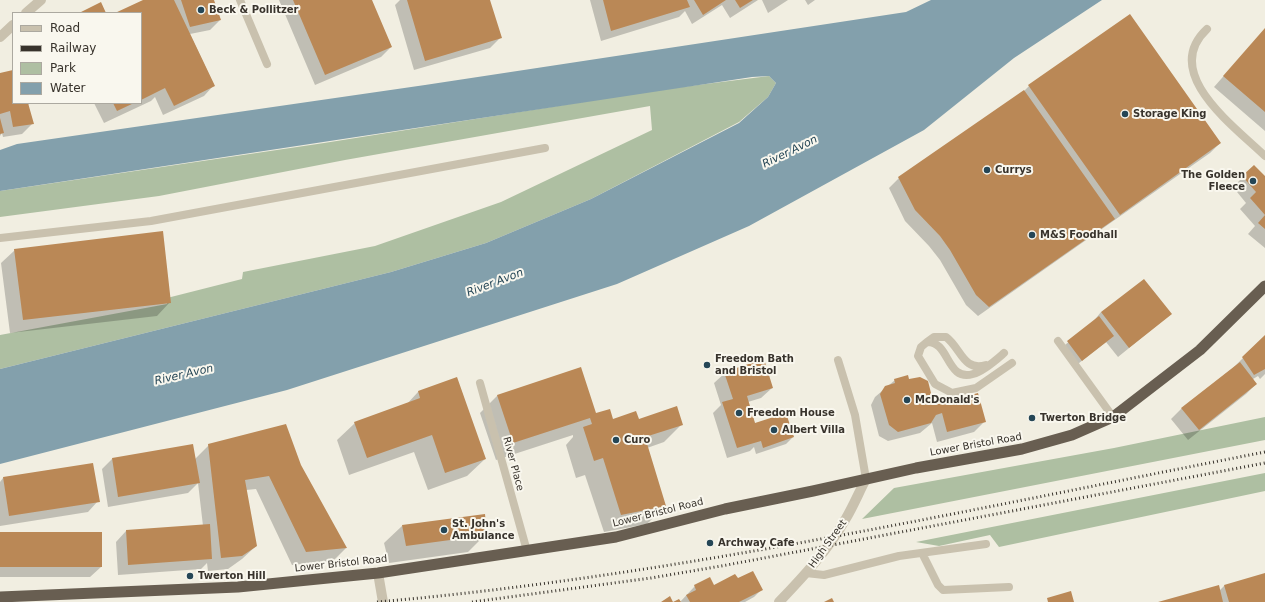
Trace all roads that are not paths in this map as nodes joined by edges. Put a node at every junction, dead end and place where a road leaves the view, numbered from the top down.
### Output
1 (40, 0) edge
2 (240, 0) edge
3 (27, 12) edge
4 (12, 26) edge
5 (1207, 29) dead end
6 (0, 37) edge
7 (267, 64) dead end
8 (545, 148) dead end
9 (1265, 156) edge
10 (0, 238) edge
11 (1265, 286) edge
12 (1058, 341) dead end
13 (927, 342) junction
14 (1004, 353) dead end
15 (838, 360) dead end
16 (1012, 363) dead end
17 (990, 364) junction
18 (480, 383) dead end
19 (1113, 417) junction
20 (866, 479) junction
21 (986, 544) dead end
22 (527, 551) junction
23 (922, 554) junction
24 (378, 573) junction
25 (806, 573) junction
26 (1009, 587) dead end
27 (0, 597) edge
28 (383, 602) edge
29 (779, 602) edge

1 - 3 street
2 - 7 lane
4 - 6 street
5 - 9 lane
8 - 10 lane
11 - 19 highway, Lower Bristol Road
12 - 19 lane
13 - 16 lane
13 - 17 lane
13 - 17 lane
14 - 17 lane
15 - 20 lane
18 - 22 lane, River Place
19 - 20 highway, Lower Bristol Road
20 - 22 highway, Lower Bristol Road
20 - 25 street, High Street
21 - 23 lane
22 - 24 highway, Lower Bristol Road
23 - 25 lane
23 - 26 lane
24 - 27 highway, Lower Bristol Road
24 - 28 street
25 - 29 street, High Street

